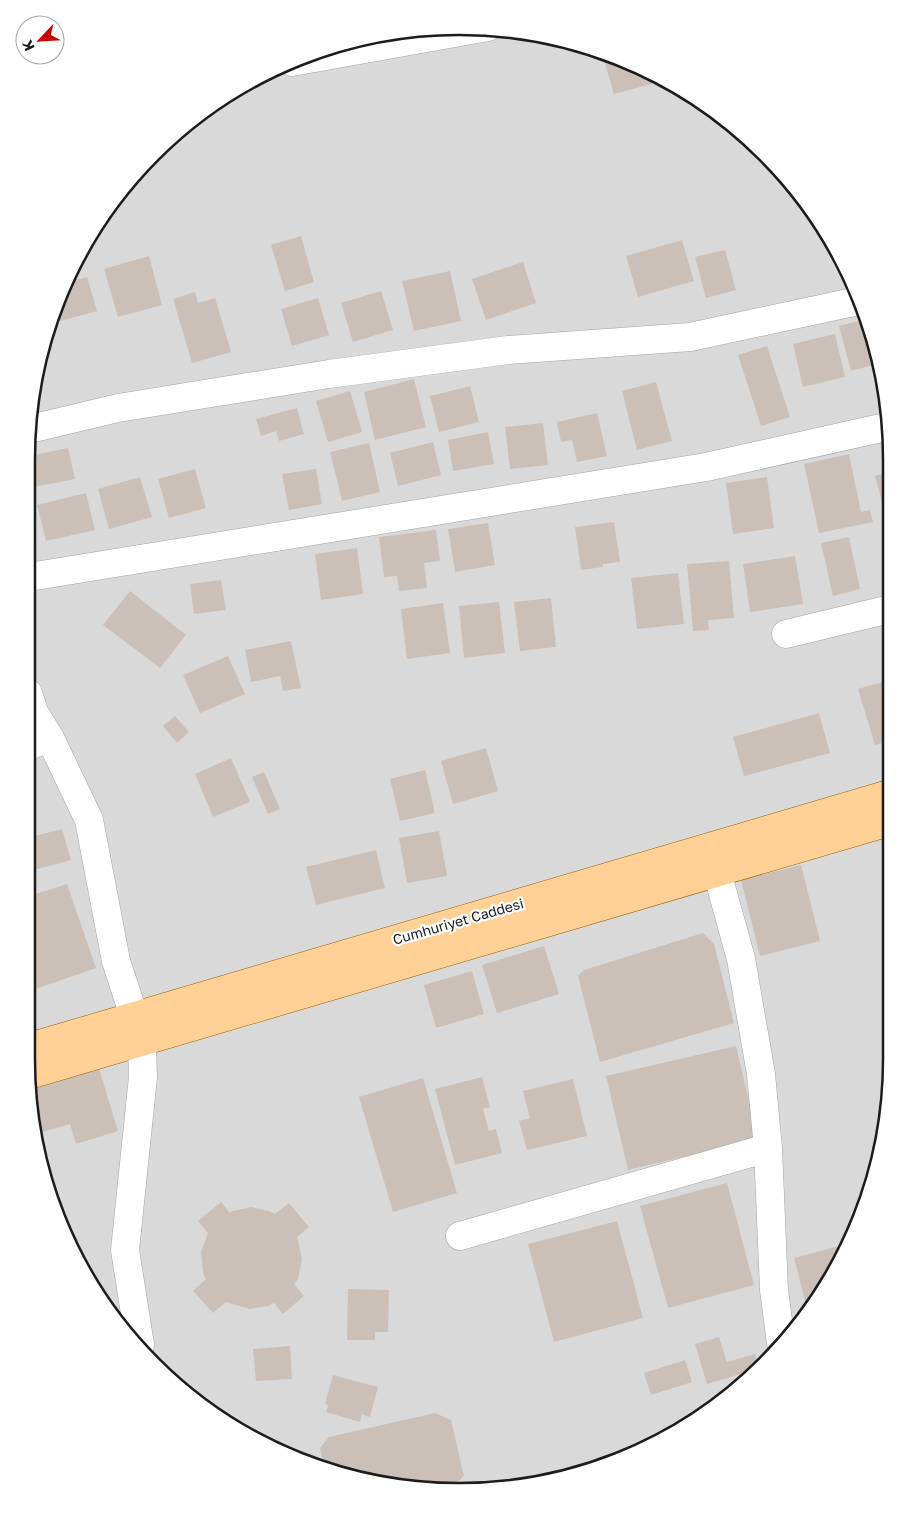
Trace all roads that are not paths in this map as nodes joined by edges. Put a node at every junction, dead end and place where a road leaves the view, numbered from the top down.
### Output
1 (439, 36) edge
2 (332, 55) edge
3 (853, 302) edge
4 (36, 427) edge
5 (882, 428) edge
6 (35, 576) edge
7 (883, 611) edge
8 (786, 634) dead end
9 (35, 737) edge
10 (883, 796) edge
11 (883, 824) edge
12 (717, 872) junction
13 (134, 1016) junction
14 (142, 1043) junction
15 (35, 1045) edge
16 (36, 1073) edge
17 (768, 1148) junction
18 (460, 1236) dead end
19 (780, 1336) edge
20 (139, 1337) edge

1 - 2 street
3 - 4 street
5 - 6 street
7 - 8 street
9 - 13 street
10 - 13 main road, Cumhuriyet Caddesi
11 - 12 main road, Cumhuriyet Caddesi
12 - 14 main road, Cumhuriyet Caddesi
12 - 17 street
13 - 15 main road, Cumhuriyet Caddesi
14 - 16 main road, Cumhuriyet Caddesi
14 - 20 street
17 - 18 street
17 - 19 street

